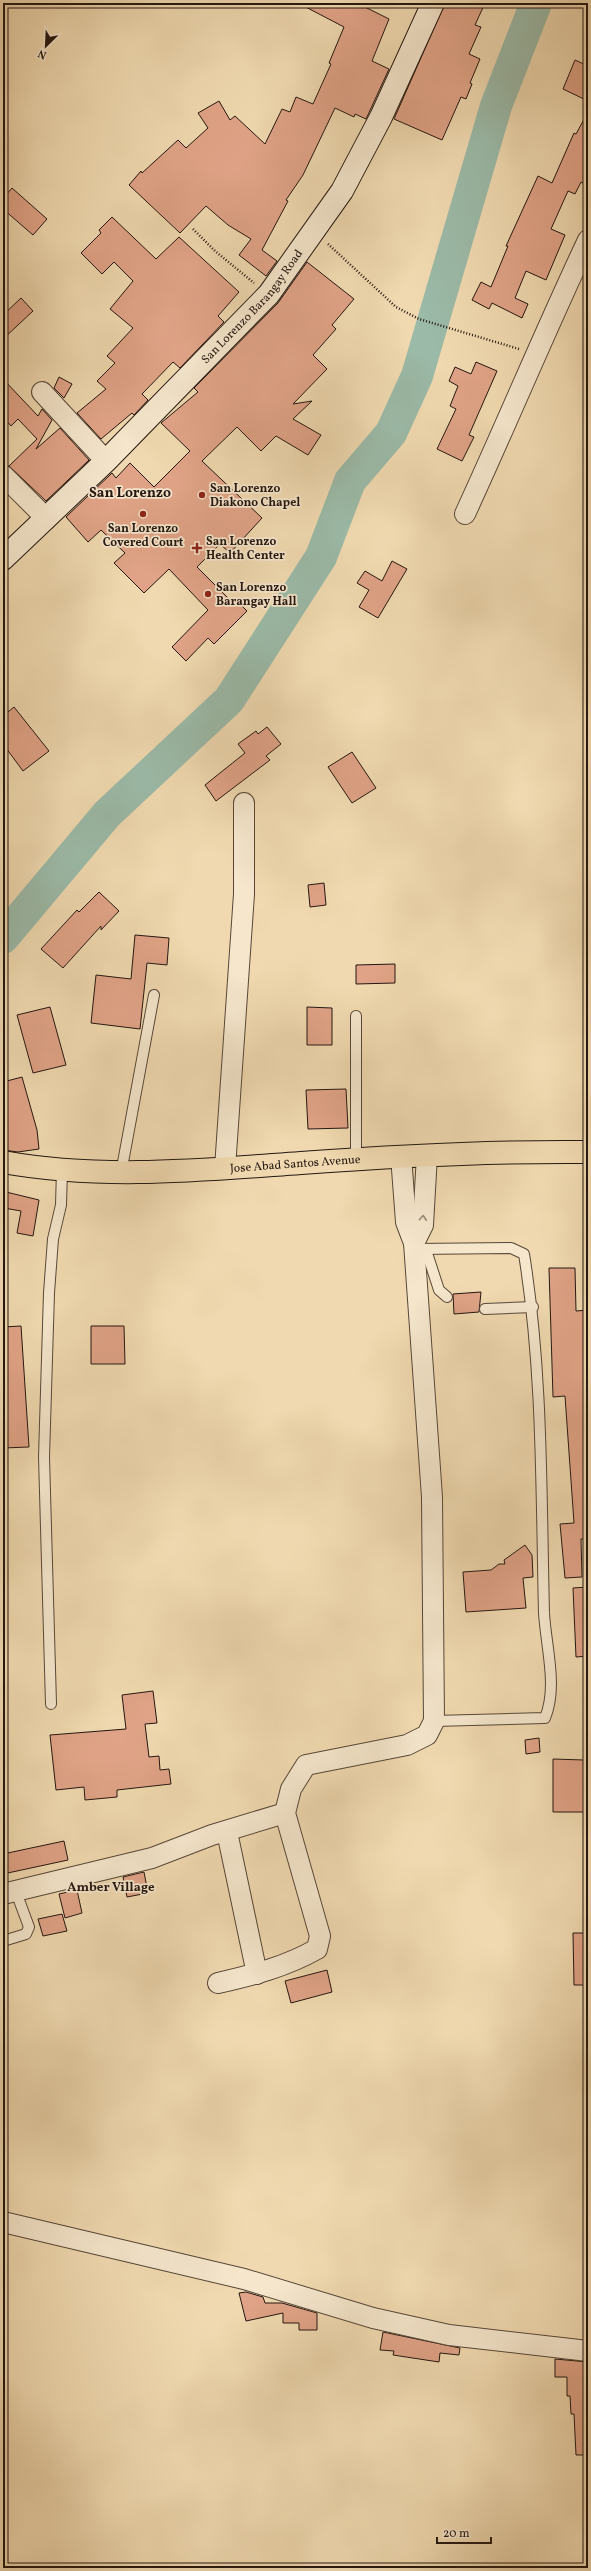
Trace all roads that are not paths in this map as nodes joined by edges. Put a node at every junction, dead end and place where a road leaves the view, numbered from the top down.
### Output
1 (433, 3) edge
2 (588, 240) edge
3 (42, 392) dead end
4 (106, 461) junction
5 (3, 476) edge
6 (465, 514) dead end
7 (45, 520) junction
8 (3, 559) edge
9 (244, 803) dead end
10 (154, 995) dead end
11 (356, 1016) dead end
12 (588, 1152) edge
13 (427, 1155) junction
14 (400, 1156) junction
15 (356, 1159) junction
16 (3, 1162) edge
17 (225, 1168) junction
18 (62, 1170) junction
19 (121, 1173) junction
20 (418, 1247) junction
21 (447, 1296) dead end
22 (533, 1307) junction
23 (485, 1309) dead end
24 (51, 1704) dead end
25 (434, 1721) junction
26 (285, 1813) junction
27 (227, 1832) junction
28 (10, 1893) edge
29 (3, 1941) edge
30 (257, 1974) junction
31 (218, 1983) dead end
32 (3, 2222) edge
33 (588, 2351) edge

1 - 4 street, San Lorenzo Barangay Road
2 - 6 street
3 - 4 street
4 - 7 street, San Lorenzo Barangay Road
5 - 7 street
7 - 8 street, San Lorenzo Barangay Road
9 - 17 street
10 - 19 lane
11 - 15 lane
12 - 13 highway, Jose Abad Santos Avenue
13 - 14 highway, Jose Abad Santos Avenue
20 -> 13 street
14 - 15 highway, Jose Abad Santos Avenue
14 - 20 street
15 - 17 highway, Jose Abad Santos Avenue
16 - 18 highway, Jose Abad Santos Avenue
17 - 19 highway, Jose Abad Santos Avenue
18 - 19 highway, Jose Abad Santos Avenue
18 - 24 lane
20 - 21 lane
20 - 22 lane
20 - 25 street
22 - 23 lane
22 - 25 lane
25 - 26 street
26 - 27 street
26 - 30 street
27 - 28 street
27 - 30 street
28 - 29 lane
30 - 31 street
32 - 33 street

